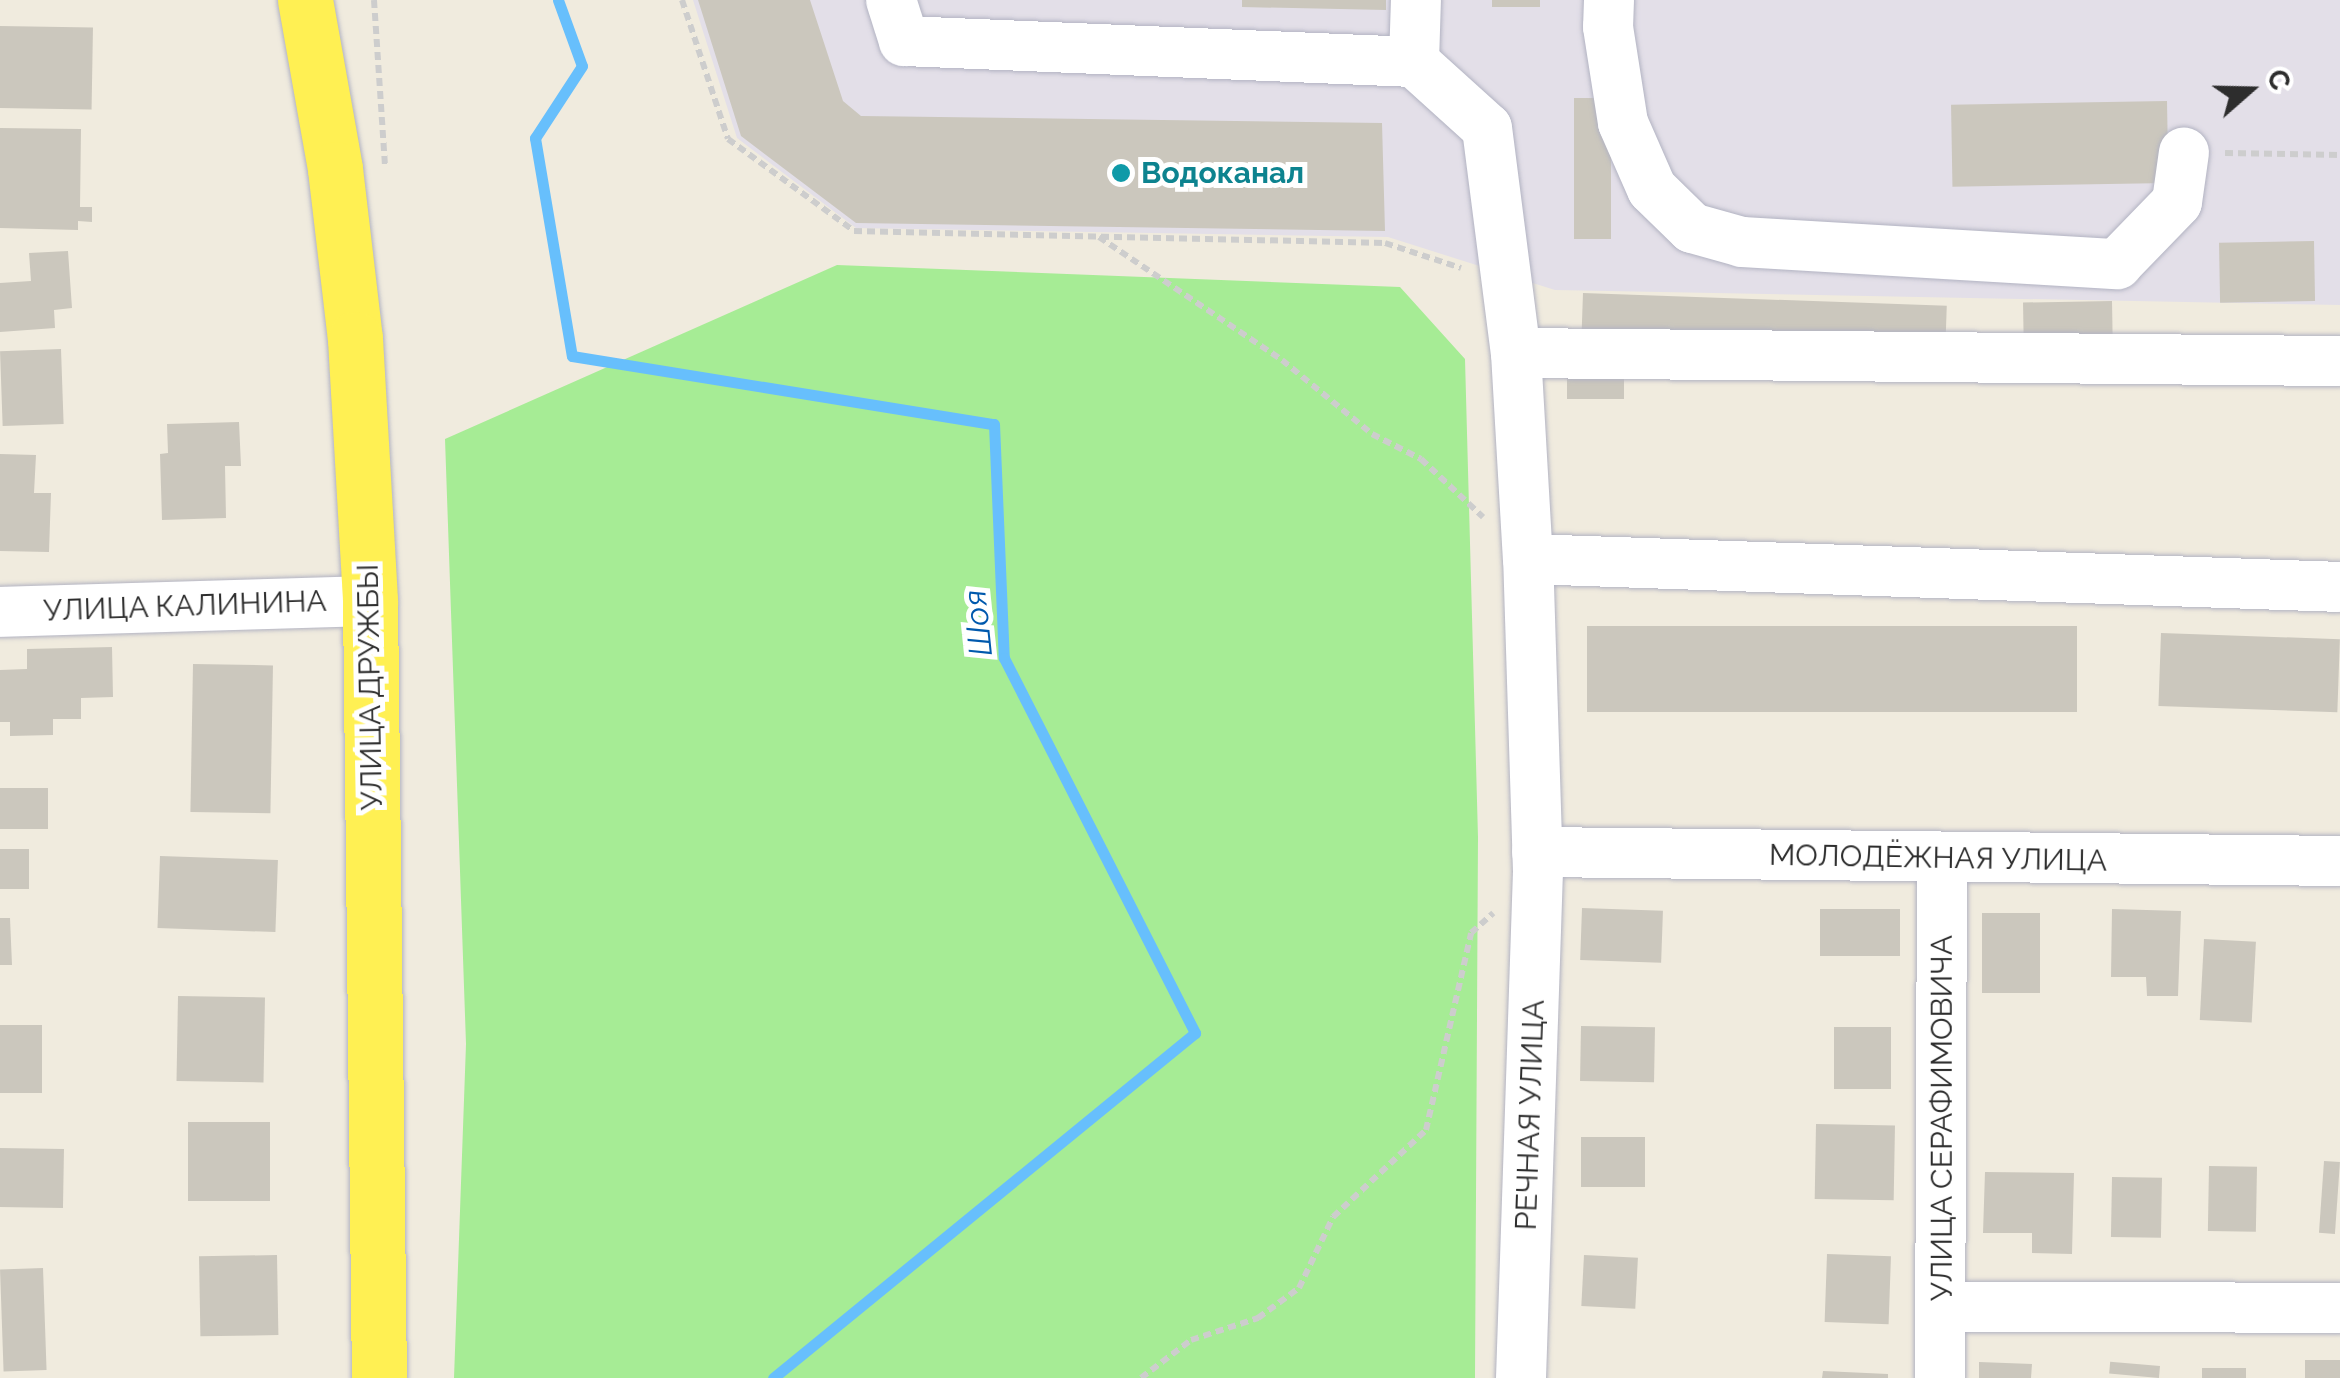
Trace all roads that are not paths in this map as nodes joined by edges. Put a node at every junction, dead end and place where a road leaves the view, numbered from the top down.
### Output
1 (305, 0) edge
2 (891, 0) edge
3 (1416, 0) edge
4 (1609, 0) edge
5 (1414, 62) junction
6 (2184, 152) road end
7 (1516, 353) junction
8 (2340, 361) edge
9 (1528, 559) junction
10 (2340, 587) edge
11 (370, 601) junction
12 (0, 612) edge
13 (1942, 858) junction
14 (2340, 861) edge
15 (1537, 862) junction
16 (1942, 1307) junction
17 (2340, 1308) edge
18 (379, 1378) edge
19 (1521, 1378) edge
20 (1940, 1378) edge

1 - 11 main road, УЛИЦА ДРУЖБЫ
2 - 5 street
3 - 5 street
4 - 6 street
5 - 7 street, РЕЧНАЯ УЛИЦА
7 - 8 street
7 - 9 street, РЕЧНАЯ УЛИЦА
9 - 10 street
9 - 15 street, РЕЧНАЯ УЛИЦА
11 - 12 street, УЛИЦА КАЛИНИНА
11 - 18 main road, УЛИЦА ДРУЖБЫ
13 - 14 street, МОЛОДЁЖНАЯ УЛИЦА
13 - 15 street, МОЛОДЁЖНАЯ УЛИЦА
13 - 16 street, УЛИЦА СЕРАФИМОВИЧА
15 - 19 street, РЕЧНАЯ УЛИЦА
16 - 17 street
16 - 20 street, УЛИЦА СЕРАФИМОВИЧА

